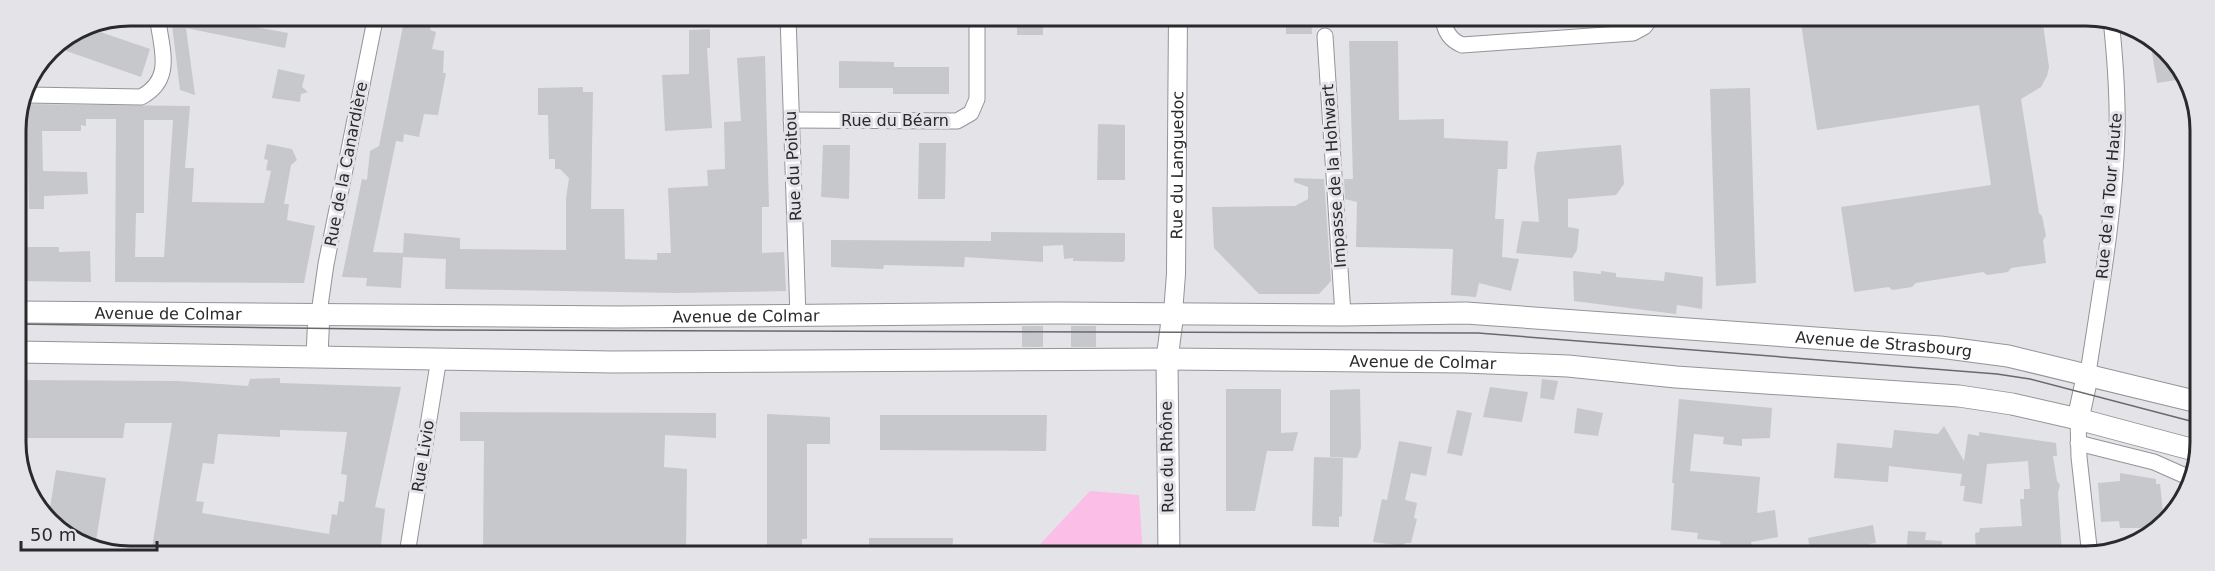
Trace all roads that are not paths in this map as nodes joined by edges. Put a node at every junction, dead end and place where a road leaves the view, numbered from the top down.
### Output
1 (158, 26) edge
2 (374, 26) edge
3 (788, 26) edge
4 (977, 26) edge
5 (1178, 26) edge
6 (1446, 26) edge
7 (1645, 26) edge
8 (2112, 29) edge
9 (1325, 36) dead end
10 (32, 95) edge
11 (791, 120) junction
12 (26, 312) edge
13 (319, 313) junction
14 (1173, 313) junction
15 (1342, 315) junction
16 (798, 317) junction
17 (1677, 330) joint
18 (26, 352) edge
19 (317, 355) junction
20 (439, 358) junction
21 (1167, 359) junction
22 (2088, 373) junction
23 (2190, 400) edge
24 (2078, 419) junction
25 (2078, 443) junction
26 (2189, 449) edge
27 (2184, 475) edge
28 (1169, 545) edge
29 (2089, 545) edge
30 (408, 546) edge

1 - 10 street
2 - 13 street, Rue de la Canardière
3 - 11 street, Rue du Poitou
4 - 11 street, Rue du Béarn
5 - 14 street, Rue du Languedoc
6 - 7 street
8 - 22 street, Rue de la Tour Haute
9 - 15 street, Impasse de la Hohwart
11 - 16 street, Rue du Poitou
12 - 13 main road, Avenue de Colmar
13 - 16 main road, Avenue de Colmar
13 - 19 main road
14 - 15 main road, Avenue de Colmar
14 - 16 main road, Avenue de Colmar
14 - 21 main road
15 - 17 main road, Avenue de Colmar
17 - 22 main road, Avenue de Strasbourg
18 - 19 main road, Avenue de Colmar
19 - 20 main road, Avenue de Colmar
20 - 21 main road, Avenue de Colmar
20 - 30 street, Rue Livio
21 - 24 main road, Avenue de Colmar
21 - 28 main road, Rue du Rhône
22 - 23 main road, Avenue de Strasbourg
22 - 24 main road
24 - 25 street
24 - 26 main road
25 - 27 street
25 - 29 street

